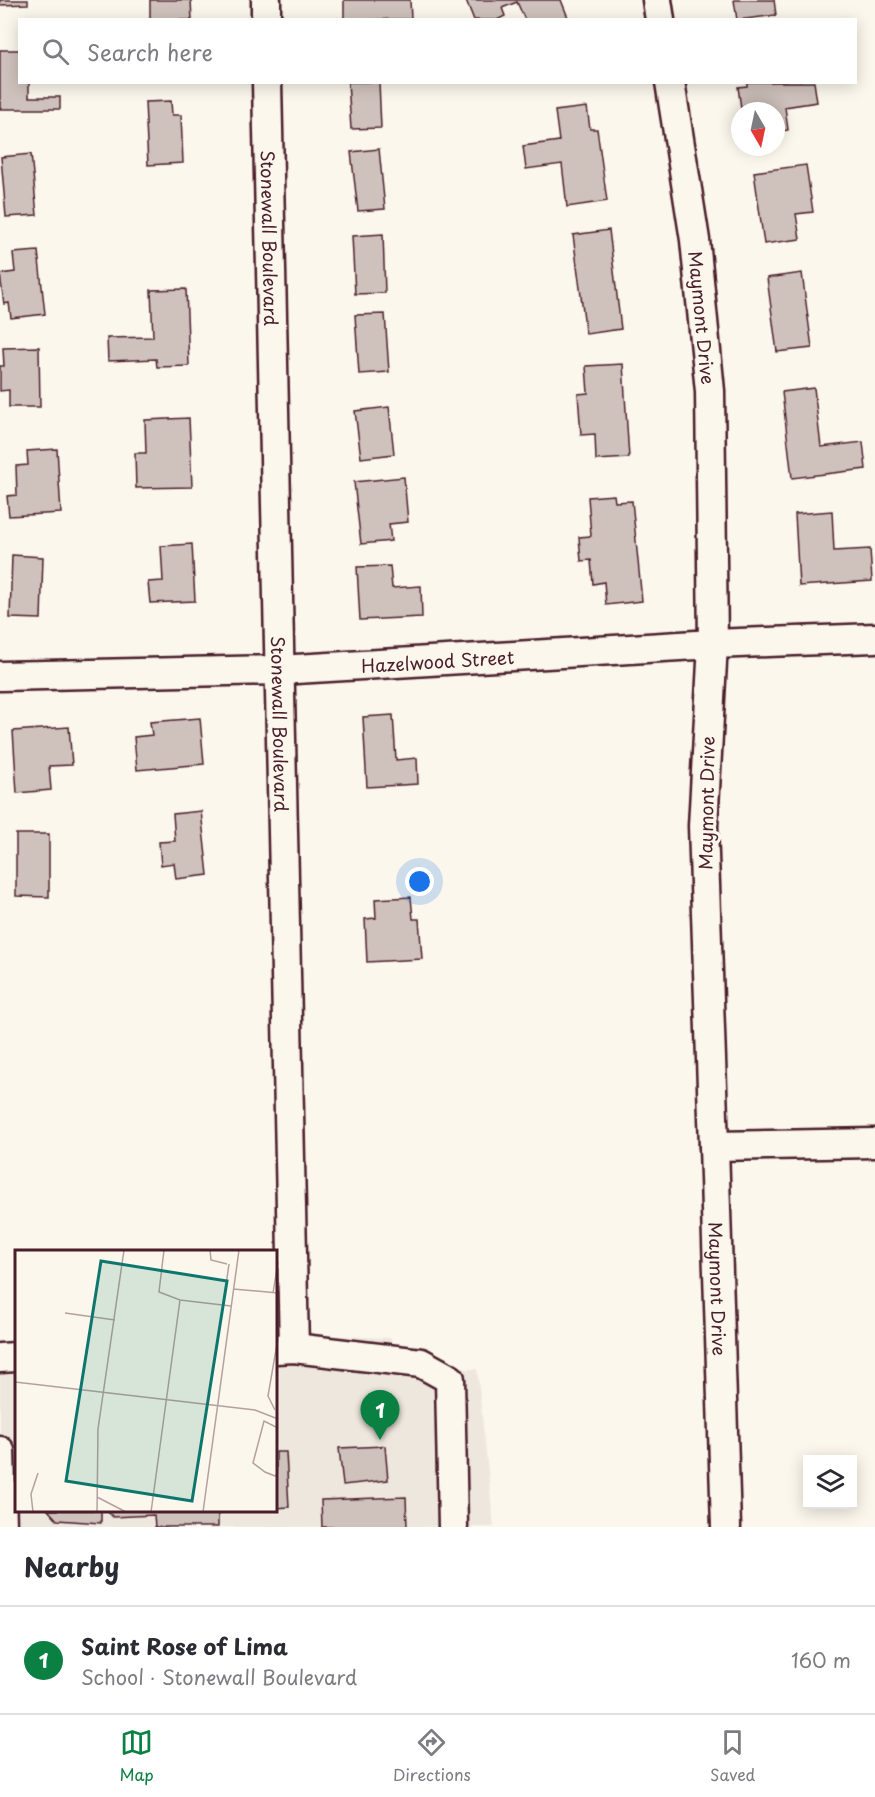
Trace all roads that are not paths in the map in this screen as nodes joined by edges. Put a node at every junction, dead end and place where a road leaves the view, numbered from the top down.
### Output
1 (266, 0) edge
2 (657, 0) edge
3 (266, 18) edge
4 (660, 18) edge
5 (267, 84) edge
6 (670, 84) edge
7 (875, 638) edge
8 (713, 644) junction
9 (279, 670) junction
10 (0, 676) edge
11 (875, 1143) edge
12 (714, 1146) junction
13 (285, 1348) edge
14 (15, 1357) edge
15 (0, 1358) edge
16 (0, 1450) edge
17 (2, 1527) edge
18 (453, 1527) edge
19 (726, 1527) edge

1 - 3 street
2 - 4 street
5 - 9 street, Stonewall Boulevard
6 - 8 street, Maymont Drive
7 - 8 street, Hazelwood Street
8 - 9 street, Hazelwood Street
8 - 12 street, Maymont Drive
9 - 10 street, Hazelwood Street
9 - 13 street, Stonewall Boulevard
11 - 12 street
12 - 19 street, Maymont Drive
13 - 18 street
14 - 15 street
16 - 17 street

